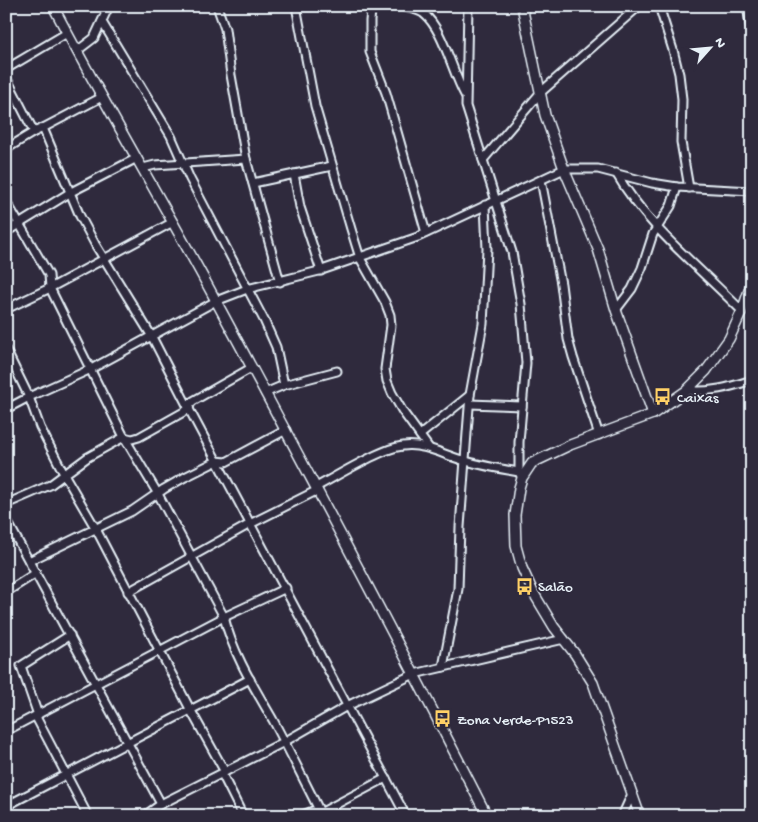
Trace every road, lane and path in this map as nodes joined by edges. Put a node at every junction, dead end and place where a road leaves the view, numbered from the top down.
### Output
1 (53, 6) edge
2 (110, 6) edge
3 (217, 6) edge
4 (296, 6) edge
5 (373, 6) edge
6 (400, 6) edge
7 (468, 6) edge
8 (522, 6) edge
9 (639, 6) edge
10 (659, 6) edge
11 (746, 6) edge
12 (102, 22) junction
13 (67, 33) junction
14 (752, 37) edge
15 (77, 51) junction
16 (6, 69) edge
17 (6, 77) edge
18 (541, 92) junction
19 (465, 96) junction
20 (102, 97) junction
21 (43, 128) junction
22 (34, 132) junction
23 (6, 149) edge
24 (137, 158) junction
25 (246, 159) junction
26 (483, 160) junction
27 (183, 164) junction
28 (332, 166) junction
29 (143, 168) junction
30 (564, 169) junction
31 (616, 173) junction
32 (294, 174) junction
33 (541, 180) junction
34 (253, 183) junction
35 (677, 187) junction
36 (689, 188) junction
37 (752, 190) edge
38 (71, 192) junction
39 (496, 200) junction
40 (6, 201) edge
41 (485, 205) junction
42 (173, 222) junction
43 (21, 225) junction
44 (658, 227) junction
45 (6, 232) edge
46 (426, 233) junction
47 (105, 258) junction
48 (360, 258) junction
49 (321, 271) junction
50 (280, 282) junction
51 (752, 282) edge
52 (50, 288) junction
53 (247, 289) junction
54 (216, 301) junction
55 (6, 309) edge
56 (616, 310) junction
57 (742, 311) junction
58 (151, 335) junction
59 (6, 350) edge
60 (251, 368) junction
61 (90, 369) junction
62 (337, 371) dead end
63 (752, 380) edge
64 (284, 385) junction
65 (686, 391) junction
66 (265, 392) junction
67 (470, 395) junction
68 (29, 397) junction
69 (470, 404) junction
70 (522, 406) junction
71 (6, 409) edge
72 (189, 409) junction
73 (653, 414) junction
74 (286, 430) junction
75 (599, 434) junction
76 (420, 435) junction
77 (124, 437) junction
78 (429, 448) junction
79 (217, 461) junction
80 (465, 461) junction
81 (64, 474) junction
82 (520, 475) junction
83 (317, 489) junction
84 (158, 494) junction
85 (6, 504) edge
86 (6, 519) edge
87 (250, 524) junction
88 (96, 529) junction
89 (192, 556) junction
90 (29, 561) junction
91 (36, 573) junction
92 (286, 588) junction
93 (6, 592) edge
94 (128, 592) junction
95 (224, 616) junction
96 (70, 635) junction
97 (564, 639) junction
98 (160, 651) junction
99 (443, 667) junction
100 (414, 674) junction
101 (250, 679) junction
102 (96, 683) junction
103 (347, 706) junction
104 (190, 710) junction
105 (37, 716) junction
106 (6, 731) edge
107 (284, 742) junction
108 (128, 744) junction
109 (223, 773) junction
110 (66, 776) junction
111 (386, 778) junction
112 (632, 794) junction
113 (161, 804) junction
114 (6, 806) edge
115 (321, 814) edge
116 (145, 815) edge
117 (88, 816) edge
118 (243, 816) edge
119 (300, 816) edge
120 (406, 816) edge
121 (486, 816) edge
122 (622, 816) edge
123 (640, 816) edge

1 - 13 street
2 - 12 street
3 - 25 street
4 - 28 street
5 - 46 street
6 - 19 street
7 - 19 street
8 - 18 street
9 - 18 street
10 - 36 street
11 - 14 street
12 - 15 street
12 - 27 street
13 - 15 street
13 - 16 street
15 - 20 street
17 - 22 street
18 - 26 street
18 - 30 street
19 - 26 street
20 - 21 street
20 - 24 street
21 - 22 street
21 - 38 street
22 - 23 street
24 - 29 street
24 - 38 street
25 - 27 street
25 - 34 street
26 - 39 street
27 - 29 street
27 - 53 street
28 - 32 street
28 - 48 street
29 - 42 street
30 - 31 street
30 - 33 street
30 - 56 street
31 - 35 street
31 - 44 street
32 - 34 street
32 - 49 street
33 - 39 street
33 - 75 street
34 - 50 street
35 - 36 street
35 - 44 street
36 - 37 street
38 - 43 street
38 - 47 street
39 - 41 street
39 - 70 street
40 - 43 street
41 - 46 street
41 - 67 street
42 - 47 street
42 - 54 street
43 - 45 street
43 - 52 street
44 - 56 street
44 - 57 street
46 - 48 street
47 - 52 street
47 - 58 street
48 - 49 street
48 - 76 street
49 - 50 street
50 - 53 street
51 - 57 street
52 - 55 street
52 - 61 street
53 - 54 street
53 - 64 street
54 - 58 street
54 - 60 street
56 - 73 street
57 - 65 street
58 - 61 street
58 - 72 street
59 - 68 street
60 - 66 street
60 - 72 street
61 - 68 street
61 - 77 street
62 - 64 street
63 - 65 street
64 - 66 street
65 - 73 street
66 - 74 street
67 - 69 street
67 - 76 street
68 - 71 street
68 - 81 street
69 - 70 street
69 - 80 street
70 - 82 street
72 - 77 street
72 - 79 street
73 - 75 street
74 - 79 street
74 - 83 street
75 - 82 street
76 - 78 street
77 - 81 street
77 - 84 street
78 - 80 street
78 - 83 street
79 - 84 street
79 - 87 street
80 - 82 street
80 - 99 street
81 - 85 street
81 - 88 street
82 - 97 street
83 - 87 street
83 - 100 street
84 - 88 street
84 - 89 street
86 - 90 street
87 - 89 street
87 - 92 street
88 - 90 street
88 - 94 street
89 - 94 street
89 - 95 street
90 - 91 street
91 - 93 street
91 - 96 street
92 - 95 street
92 - 103 street
94 - 98 street
95 - 98 street
95 - 101 street
96 - 102 street
96 - 105 street
97 - 99 street
97 - 112 street
98 - 102 street
98 - 104 street
99 - 100 street
100 - 103 street
100 - 121 street
101 - 104 street
101 - 107 street
102 - 105 street
102 - 108 street
103 - 107 street
103 - 111 street
104 - 108 street
104 - 109 street
105 - 106 street
105 - 110 street
107 - 109 street
107 - 115 street
108 - 110 street
108 - 113 street
109 - 113 street
109 - 118 street
110 - 114 street
110 - 117 street
111 - 115 street
111 - 120 street
112 - 122 street
112 - 123 street
113 - 116 street
115 - 119 street

